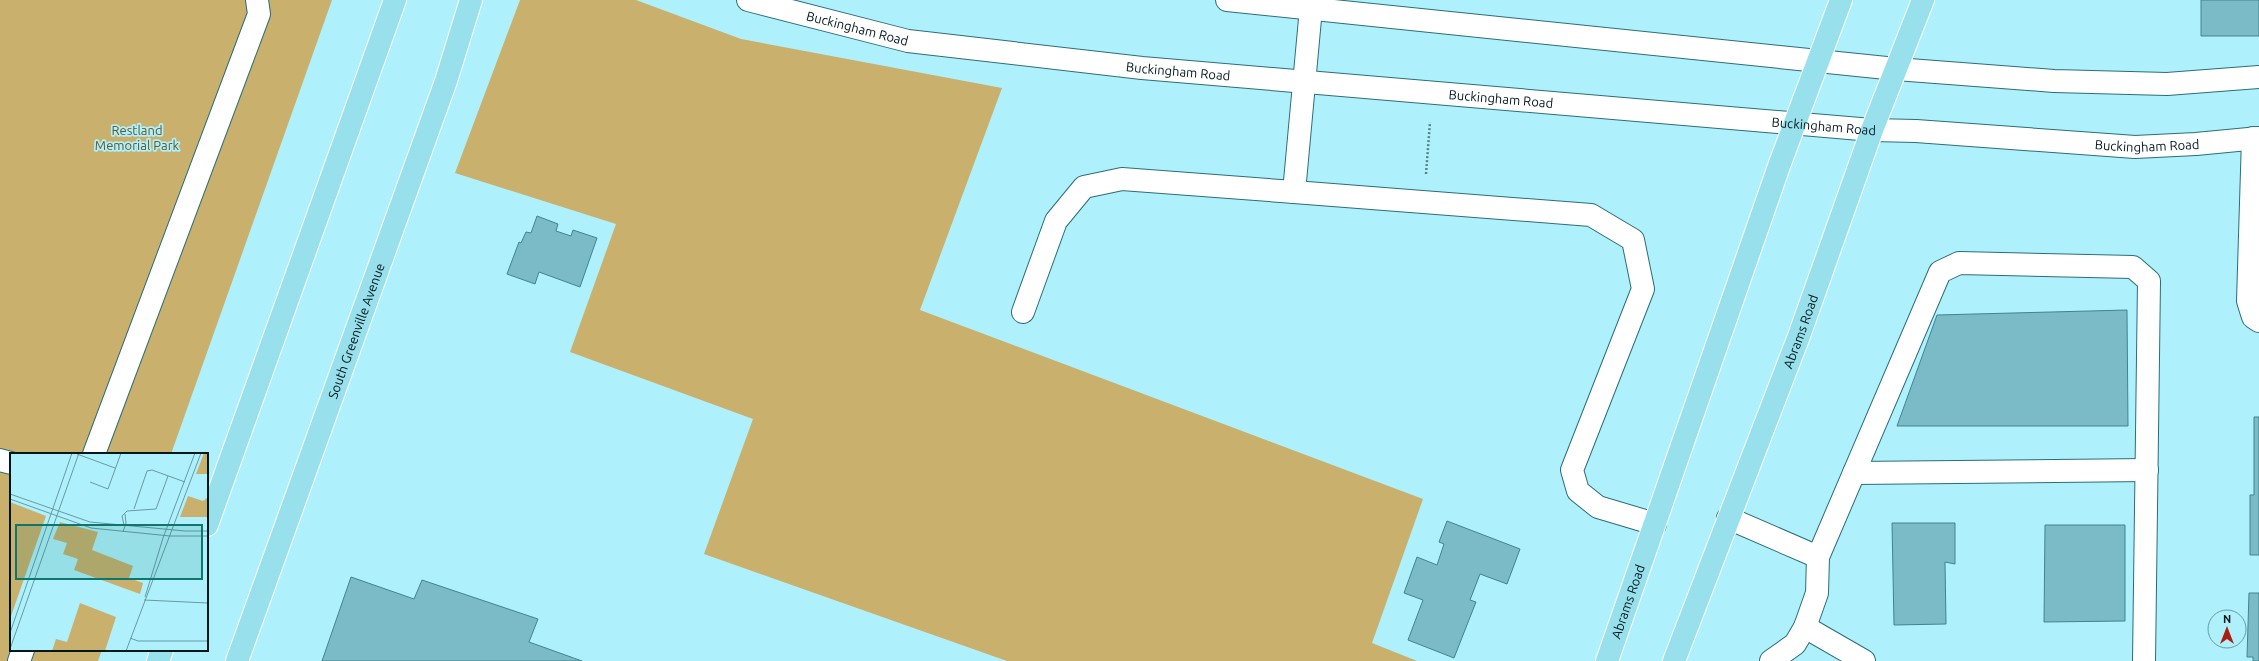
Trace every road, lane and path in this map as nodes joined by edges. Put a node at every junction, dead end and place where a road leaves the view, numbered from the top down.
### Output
1 (257, 0) edge
2 (395, 0) edge
3 (472, 0) edge
4 (748, 0) edge
5 (1226, 0) edge
6 (1841, 0) edge
7 (1923, 0) edge
8 (1312, 3) edge
9 (1818, 60) junction
10 (1896, 69) junction
11 (2259, 77) edge
12 (1304, 82) junction
13 (1430, 122) dead end
14 (1794, 124) junction
15 (1872, 130) junction
16 (2256, 138) edge
17 (1294, 192) junction
18 (1424, 202) junction
19 (1023, 312) dead end
20 (2259, 321) edge
21 (94, 453) edge
22 (0, 460) edge
23 (10, 463) edge
24 (2147, 470) junction
25 (1854, 473) junction
26 (1728, 518) junction
27 (208, 522) edge
28 (1655, 524) junction
29 (1818, 557) junction
30 (1805, 627) junction
31 (23, 651) edge
32 (162, 651) edge
33 (19, 661) edge
34 (158, 661) edge
35 (237, 661) edge
36 (1607, 661) edge
37 (1674, 661) edge
38 (1771, 661) edge
39 (1864, 661) edge
40 (2144, 661) edge

1 - 21 street
2 - 27 main road
3 - 35 main road, South Greenville Avenue
4 - 12 street, Buckingham Road
5 - 8 street
6 - 9 main road, Abrams Road
7 - 10 main road, Abrams Road
8 - 9 street
8 - 12 street
9 - 10 street
9 - 14 main road, Abrams Road
10 - 11 street
10 - 15 main road, Abrams Road
12 - 14 street, Buckingham Road
12 - 17 street
13 - 18 path
14 - 15 street, Buckingham Road
14 - 28 main road, Abrams Road
15 - 16 street, Buckingham Road
15 - 26 main road, Abrams Road
16 - 20 street
17 - 18 street
17 - 19 street
18 - 28 street
22 - 23 street
24 - 25 street
24 - 25 street
24 - 40 street
25 - 29 street
26 - 29 street
26 - 37 main road, Abrams Road
28 - 36 main road, Abrams Road
29 - 30 street
30 - 38 street
30 - 39 street
31 - 33 street
32 - 34 main road

